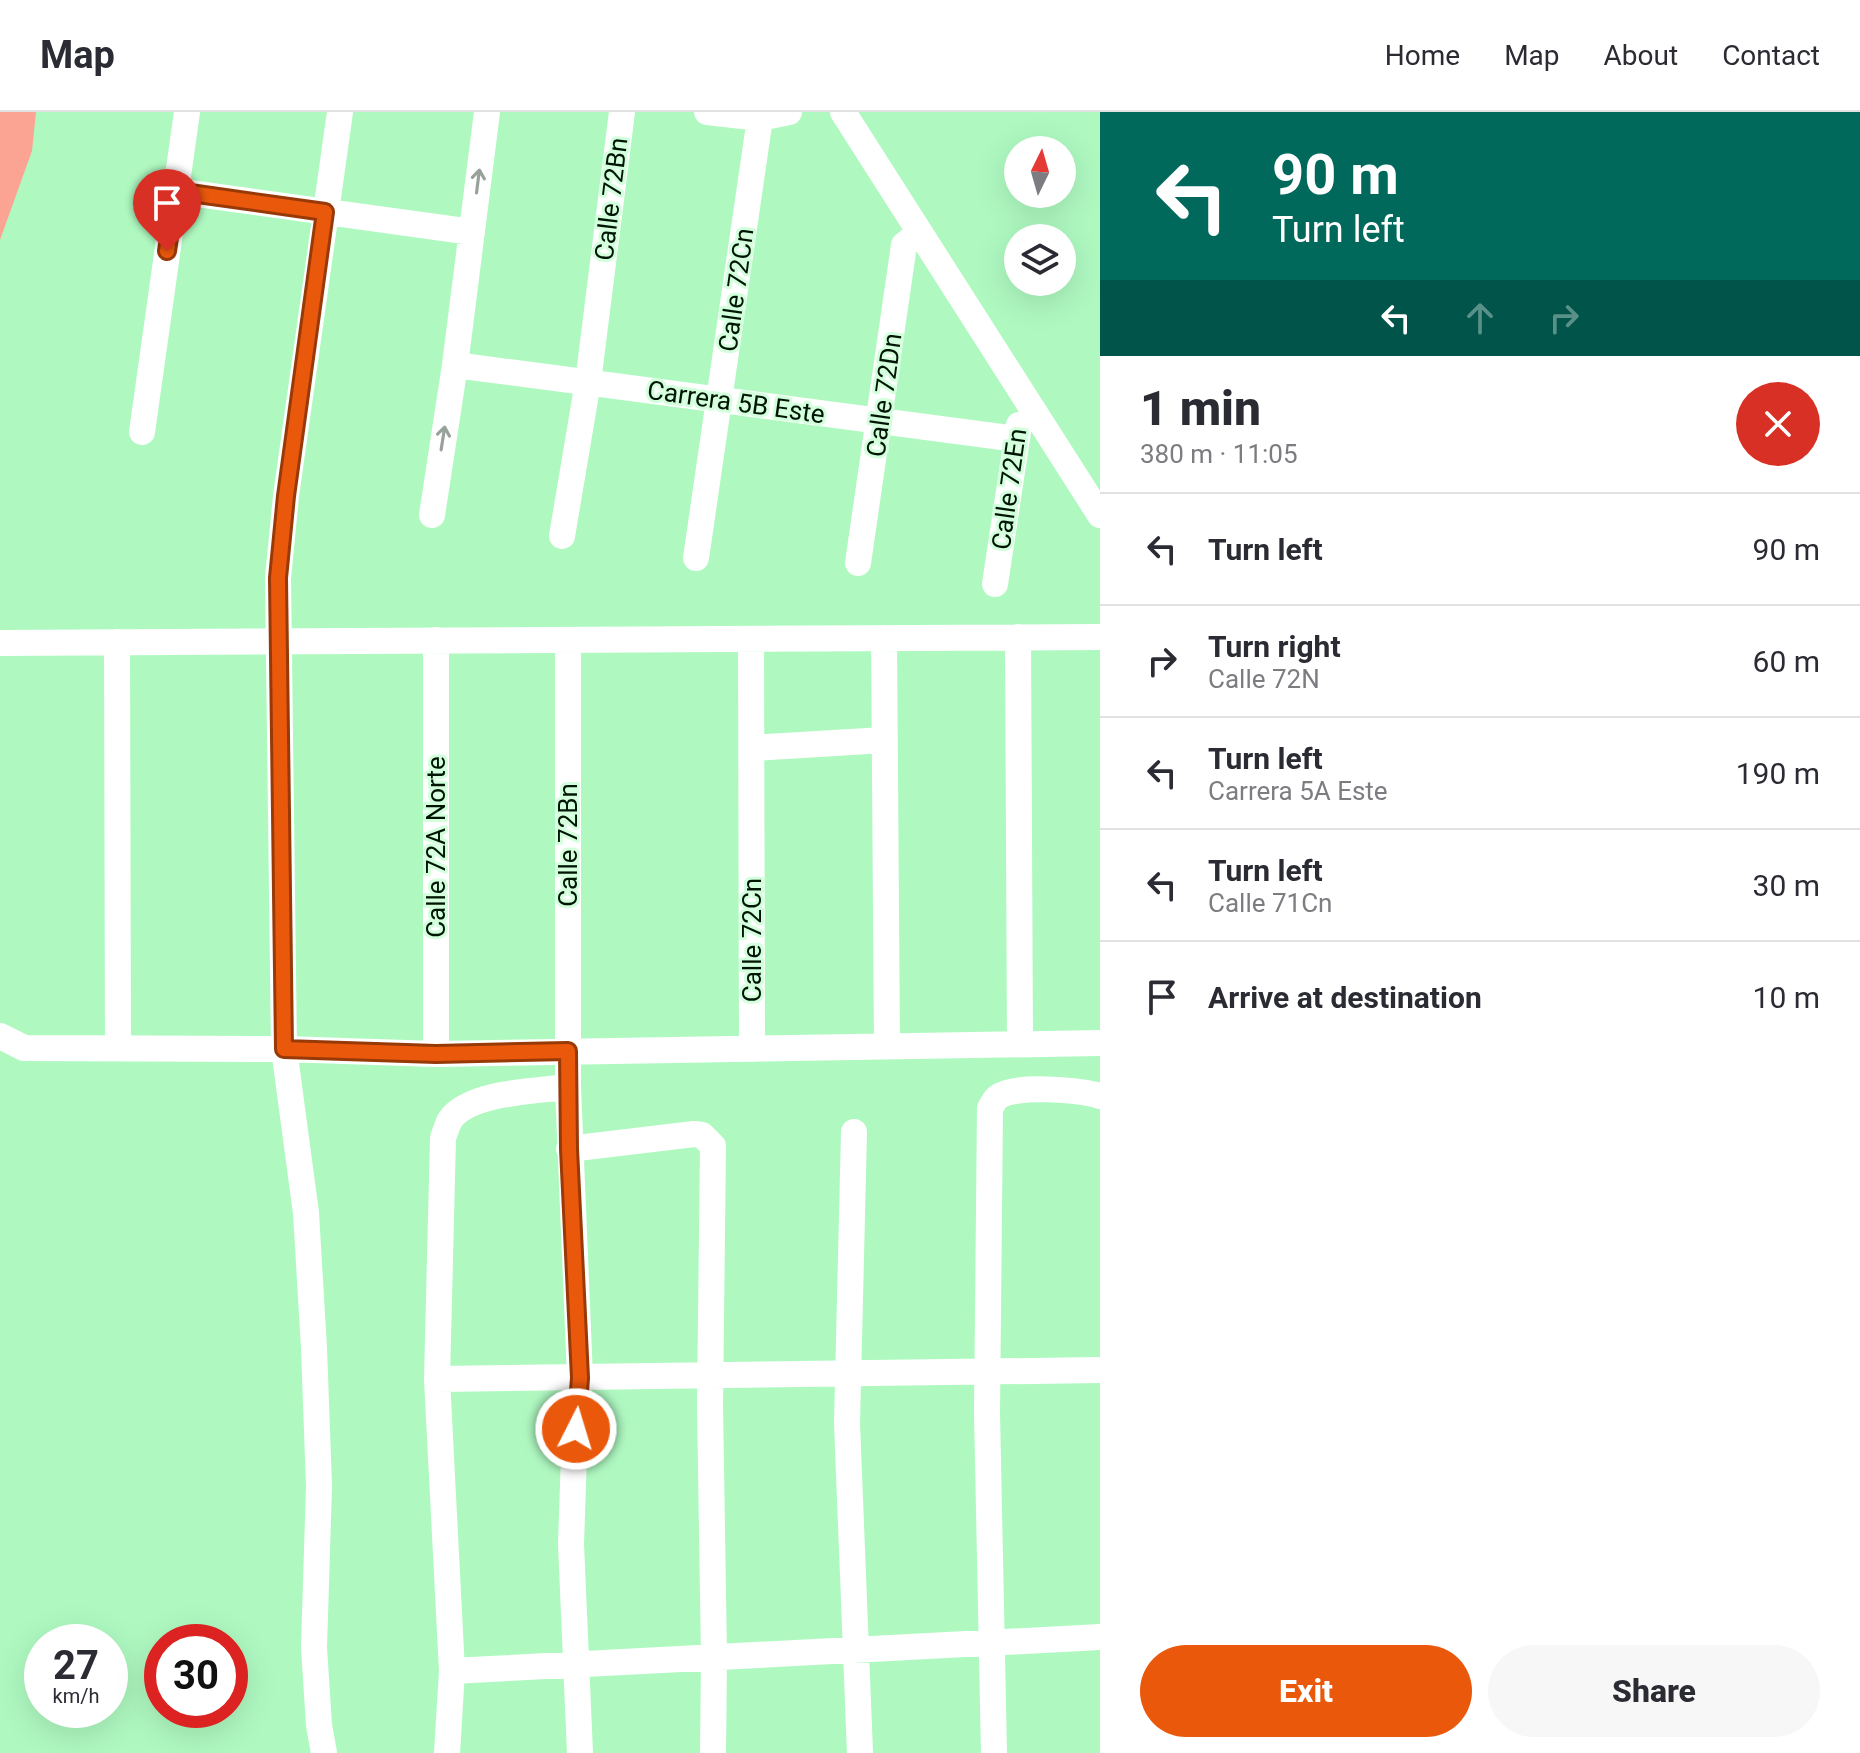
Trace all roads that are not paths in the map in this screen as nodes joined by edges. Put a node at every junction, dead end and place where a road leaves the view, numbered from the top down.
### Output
1 (187, 112) edge
2 (340, 112) edge
3 (487, 112) edge
4 (622, 112) edge
5 (707, 112) edge
6 (789, 112) edge
7 (843, 112) edge
8 (760, 118) junction
9 (176, 191) junction
10 (325, 212) junction
11 (472, 232) junction
12 (919, 233) junction
13 (455, 365) junction
14 (588, 382) junction
15 (1023, 394) junction
16 (720, 400) junction
17 (881, 421) junction
18 (142, 432) dead end
19 (1017, 439) junction
20 (432, 515) dead end
21 (1100, 515) edge
22 (562, 536) dead end
23 (696, 558) dead end
24 (858, 563) dead end
25 (995, 584) dead end
26 (1018, 637) junction
27 (1100, 637) edge
28 (884, 638) junction
29 (751, 639) junction
30 (436, 640) junction
31 (568, 640) junction
32 (278, 641) junction
33 (117, 642) junction
34 (0, 643) edge
35 (884, 740) junction
36 (752, 748) junction
37 (0, 1036) edge
38 (1100, 1043) edge
39 (1020, 1044) junction
40 (887, 1046) junction
41 (118, 1047) junction
42 (284, 1049) junction
43 (752, 1049) junction
44 (568, 1051) junction
45 (436, 1054) junction
46 (568, 1087) junction
47 (1100, 1096) edge
48 (854, 1132) dead end
49 (569, 1149) junction
50 (1100, 1370) edge
51 (987, 1371) junction
52 (848, 1373) junction
53 (710, 1376) junction
54 (580, 1378) junction
55 (437, 1379) junction
56 (1100, 1637) edge
57 (993, 1643) junction
58 (856, 1650) junction
59 (714, 1657) junction
60 (577, 1664) junction
61 (452, 1671) junction
62 (324, 1753) edge
63 (447, 1753) edge
64 (580, 1753) edge
65 (713, 1753) edge
66 (860, 1753) edge
67 (994, 1753) edge

1 - 9 street
2 - 10 street
11 -> 3 street
4 - 14 street, Calle 72Bn
5 - 8 street
6 - 8 street
7 - 12 street
8 - 16 street, Calle 72Cn
9 - 10 street
9 - 18 street
10 - 11 street
10 - 32 street
11 - 13 street
12 - 15 street
12 - 17 street, Calle 72Dn
13 - 14 street, Carrera 5B Este
20 -> 13 street
14 - 16 street, Carrera 5B Este
14 - 22 street, Calle 72Bn
15 - 19 street, Calle 72En
15 - 21 street
16 - 17 street, Carrera 5B Este
16 - 23 street, Calle 72Cn
17 - 19 street, Carrera 5B Este
17 - 24 street, Calle 72Dn
19 - 25 street, Calle 72En
26 - 27 street
26 - 28 street
26 - 39 street
28 - 29 street
28 - 35 street
29 - 31 street
29 - 36 street, Calle 72Cn
30 - 31 street
30 - 32 street
30 - 45 street, Calle 72A Norte
31 - 44 street, Calle 72Bn
32 - 33 street
32 - 42 street
33 - 34 street
33 - 41 street
35 - 36 street
35 - 40 street
36 - 43 street, Calle 72Cn
37 - 41 street
38 - 39 street
39 - 40 street
40 - 43 street
41 - 42 street
42 - 45 street
42 - 62 street
43 - 44 street
44 - 45 street
44 - 46 street, Calle 72Bn
46 - 49 street, Calle 72Bn
46 - 55 street
47 - 51 street
48 - 52 street
49 - 53 street
49 - 54 street, Calle 72Bn
50 - 51 street
51 - 52 street
51 - 57 street
52 - 53 street
52 - 58 street
53 - 54 street
53 - 59 street
54 - 55 street
54 - 60 street, Calle 72Bn
55 - 61 street
56 - 57 street
57 - 58 street
57 - 67 street
58 - 59 street
58 - 66 street
59 - 60 street
59 - 65 street
60 - 61 street
60 - 64 street, Calle 72Bn
61 - 63 street

